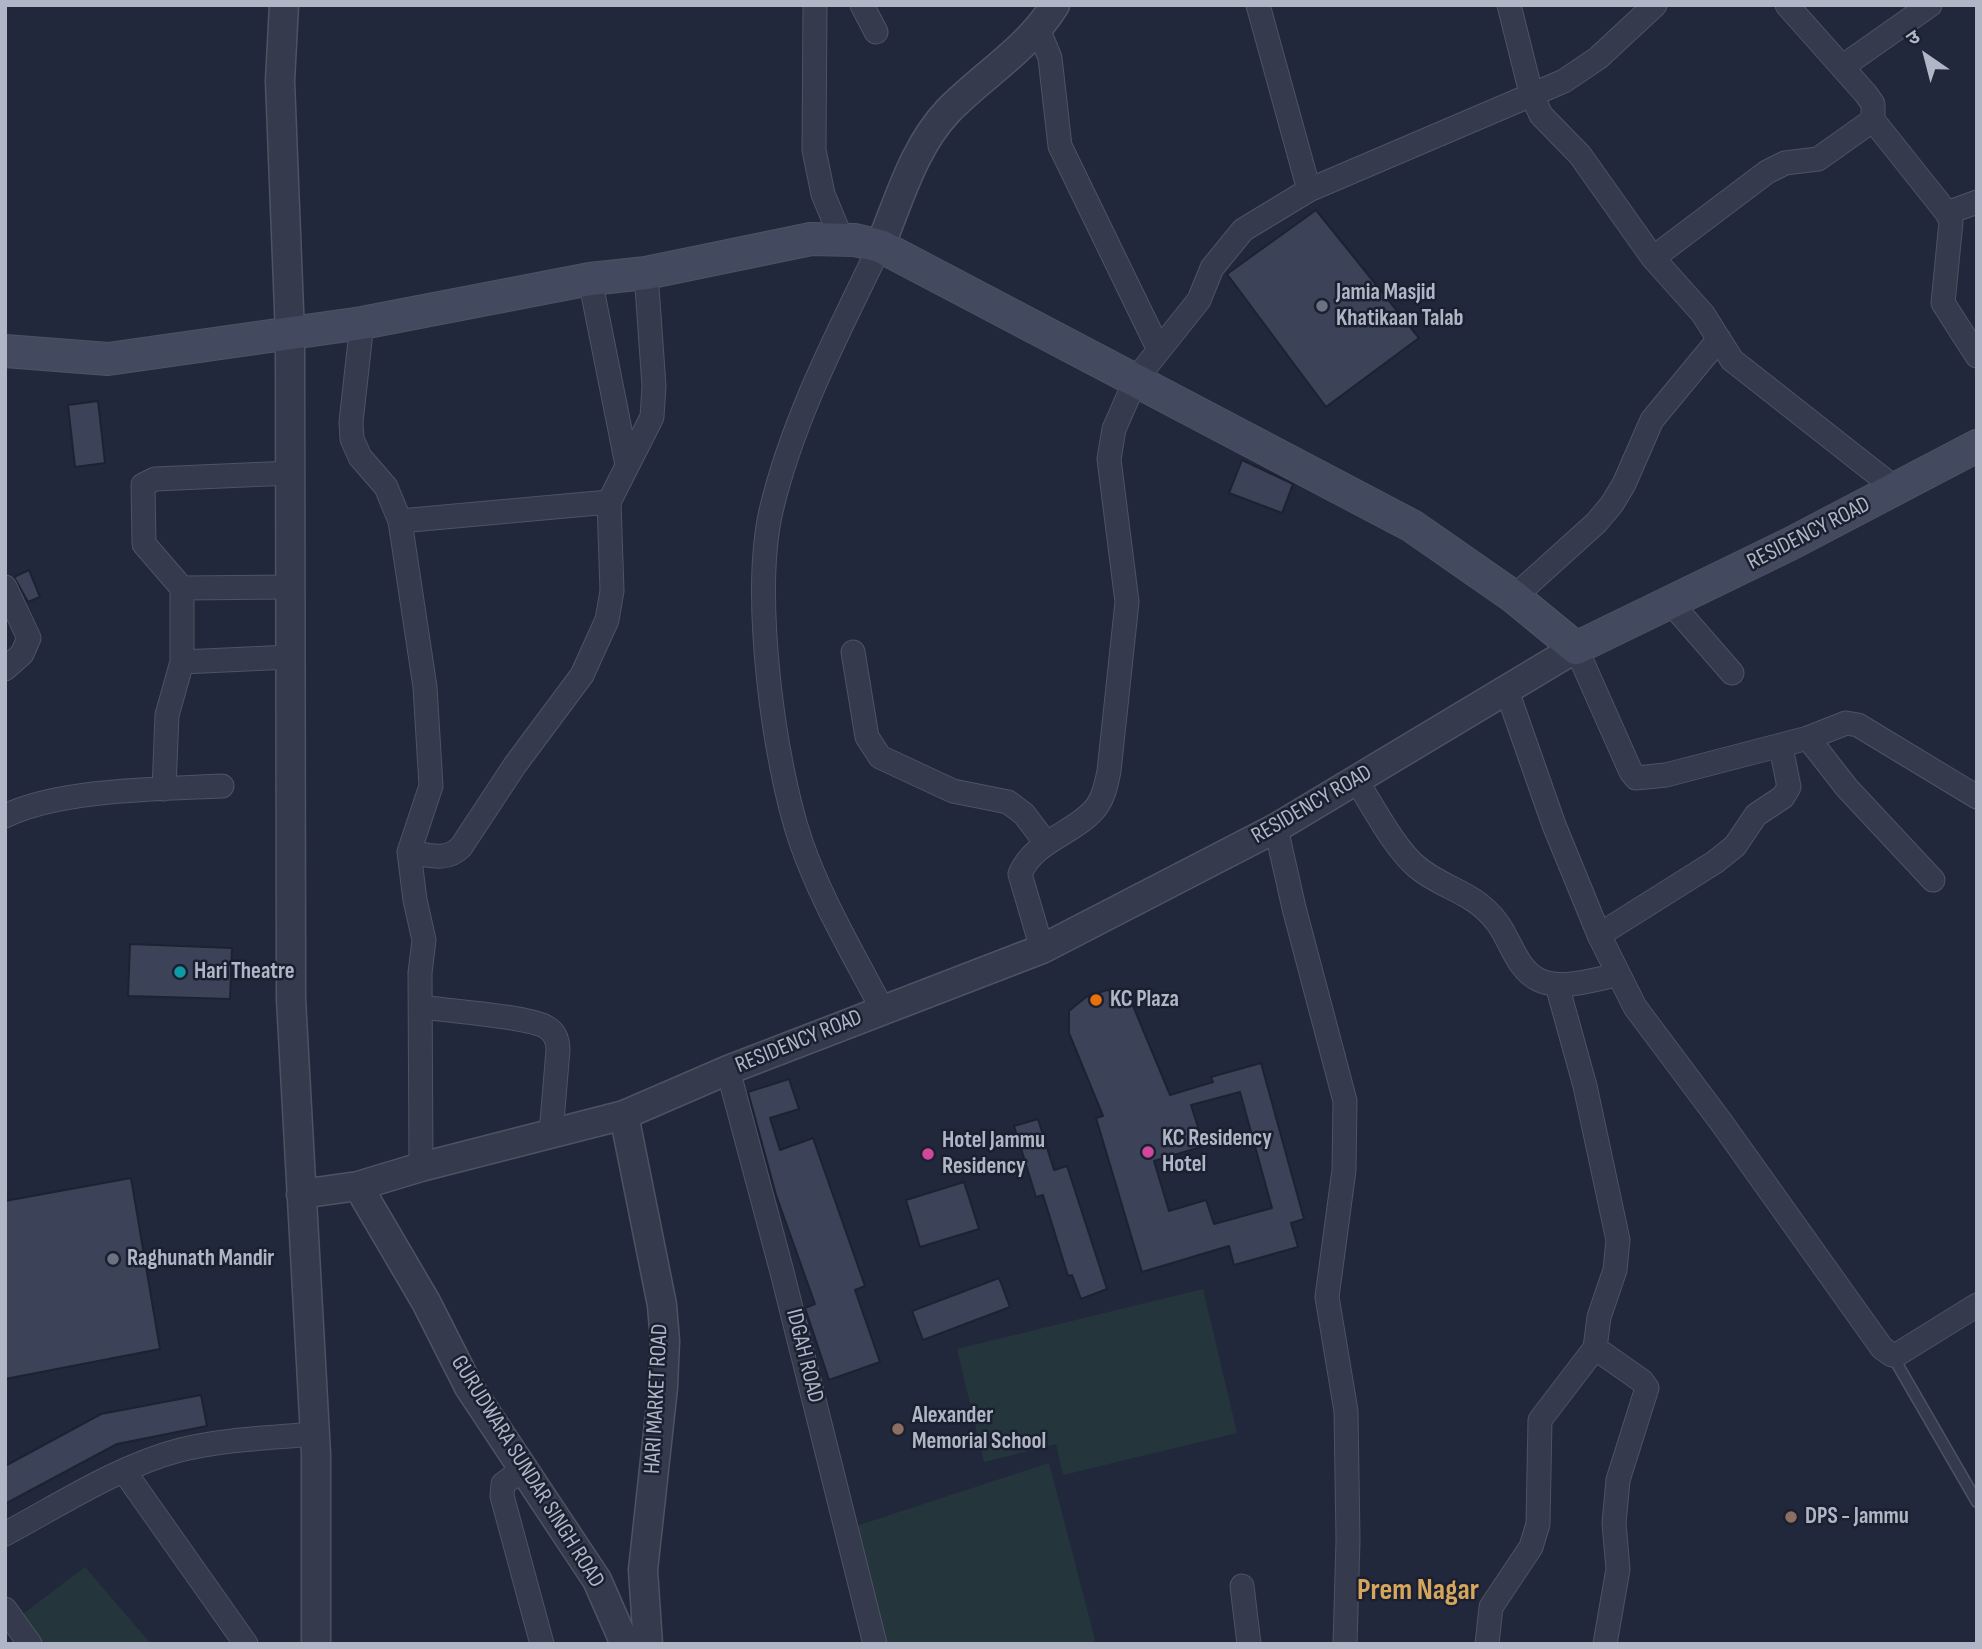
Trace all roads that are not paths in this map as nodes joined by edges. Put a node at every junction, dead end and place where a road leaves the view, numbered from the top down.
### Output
1 (284, 5) edge
2 (814, 5) edge
3 (862, 5) edge
4 (1055, 5) edge
5 (1258, 5) edge
6 (1509, 5) edge
7 (1655, 5) edge
8 (1787, 5) edge
9 (1930, 5) edge
10 (1039, 31) junction
11 (876, 32) dead end
12 (1842, 67) junction
13 (1531, 93) junction
14 (1873, 120) junction
15 (1309, 190) junction
16 (1977, 202) edge
17 (1947, 213) junction
18 (842, 240) junction
19 (880, 246) junction
20 (1653, 258) junction
21 (646, 273) junction
22 (590, 279) junction
23 (362, 323) junction
24 (5, 335) edge
25 (289, 335) junction
26 (1719, 339) junction
27 (1158, 348) junction
28 (1977, 356) edge
29 (25, 357) edge
30 (1136, 379) junction
31 (1977, 446) edge
32 (627, 465) junction
33 (290, 473) junction
34 (1896, 489) junction
35 (609, 502) junction
36 (400, 521) junction
37 (5, 587) edge
38 (290, 587) junction
39 (182, 588) junction
40 (1514, 597) junction
41 (1671, 603) junction
42 (1576, 648) junction
43 (853, 652) dead end
44 (290, 657) junction
45 (182, 662) junction
46 (5, 669) edge
47 (1732, 673) dead end
48 (1507, 691) junction
49 (1808, 738) junction
50 (1781, 747) junction
51 (1356, 780) junction
52 (222, 786) dead end
53 (164, 789) junction
54 (1977, 797) edge
55 (5, 816) edge
56 (1276, 828) junction
57 (1045, 844) junction
58 (410, 852) junction
59 (1933, 880) dead end
60 (1599, 936) junction
61 (1042, 949) junction
62 (1618, 975) junction
63 (1557, 985) junction
64 (422, 1007) junction
65 (882, 1009) junction
66 (728, 1070) junction
67 (624, 1115) junction
68 (551, 1133) junction
69 (421, 1167) junction
70 (358, 1186) junction
71 (301, 1194) junction
72 (1977, 1305) edge
73 (1595, 1348) junction
74 (1892, 1355) junction
75 (314, 1434) junction
76 (523, 1469) junction
77 (124, 1471) junction
78 (1977, 1502) edge
79 (5, 1534) edge
80 (1242, 1586) dead end
81 (5, 1609) edge
82 (30, 1644) edge
83 (246, 1644) edge
84 (316, 1644) edge
85 (542, 1644) edge
86 (625, 1644) edge
87 (648, 1644) edge
88 (875, 1644) edge
89 (1249, 1644) edge
90 (1345, 1644) edge
91 (1487, 1644) edge
92 (1605, 1644) edge

1 - 25 street
2 - 18 street
3 - 11 street
4 - 10 street
5 - 15 street
6 - 13 street
7 - 13 street
8 - 12 street
9 - 12 street
10 - 19 street
10 - 27 street
12 - 14 street
13 - 15 street
13 - 20 street
14 - 17 street
14 - 20 street
15 - 27 street
16 - 17 street
17 - 28 street
18 - 19 main road
18 - 21 main road
19 - 30 main road
19 - 65 street
20 - 26 street
21 - 22 main road
21 - 32 street
22 - 23 main road
22 - 32 street
23 - 25 main road
23 - 36 street
24 - 29 main road
25 - 29 main road
25 - 33 street
26 - 34 street
26 - 40 street
27 - 30 street
30 - 40 main road
30 - 57 street
31 - 34 main road, RESIDENCY ROAD
32 - 35 street
33 - 38 street
33 - 39 street
34 - 41 main road, RESIDENCY ROAD
35 - 36 street
35 - 58 street
36 - 58 street
37 - 46 street
38 - 39 street
38 - 44 street
39 - 45 street
40 - 42 main road
41 - 42 main road, RESIDENCY ROAD
41 - 47 street
42 - 48 street, RESIDENCY ROAD
42 - 50 street
43 - 57 street
44 - 45 street
44 - 71 street
45 - 53 street
48 - 51 street, RESIDENCY ROAD
48 - 60 street
49 - 50 street
49 - 54 street
49 - 59 street
50 - 60 street
51 - 56 street, RESIDENCY ROAD
51 - 63 street
52 - 53 street
53 - 55 street
56 - 61 street, RESIDENCY ROAD
56 - 90 street
57 - 61 street
58 - 64 street
60 - 62 street
61 - 65 street, RESIDENCY ROAD
62 - 63 street
62 - 74 street
63 - 73 street
64 - 68 street
64 - 69 street
65 - 66 street, RESIDENCY ROAD
66 - 67 street, RESIDENCY ROAD
66 - 88 street, IDGAH ROAD
67 - 68 street, RESIDENCY ROAD
67 - 87 street, HARI MARKET ROAD
68 - 69 street, RESIDENCY ROAD
69 - 70 street, RESIDENCY ROAD
70 - 71 street, RESIDENCY ROAD
70 - 76 street, GURUDWARA SUNDAR SINGH ROAD
71 - 75 street
72 - 74 street
73 - 91 street
73 - 92 street
74 - 78 lane
75 - 77 street
75 - 84 street
76 - 85 street
76 - 86 street, GURUDWARA SUNDAR SINGH ROAD
77 - 79 street
77 - 83 street
80 - 89 street
81 - 82 street

